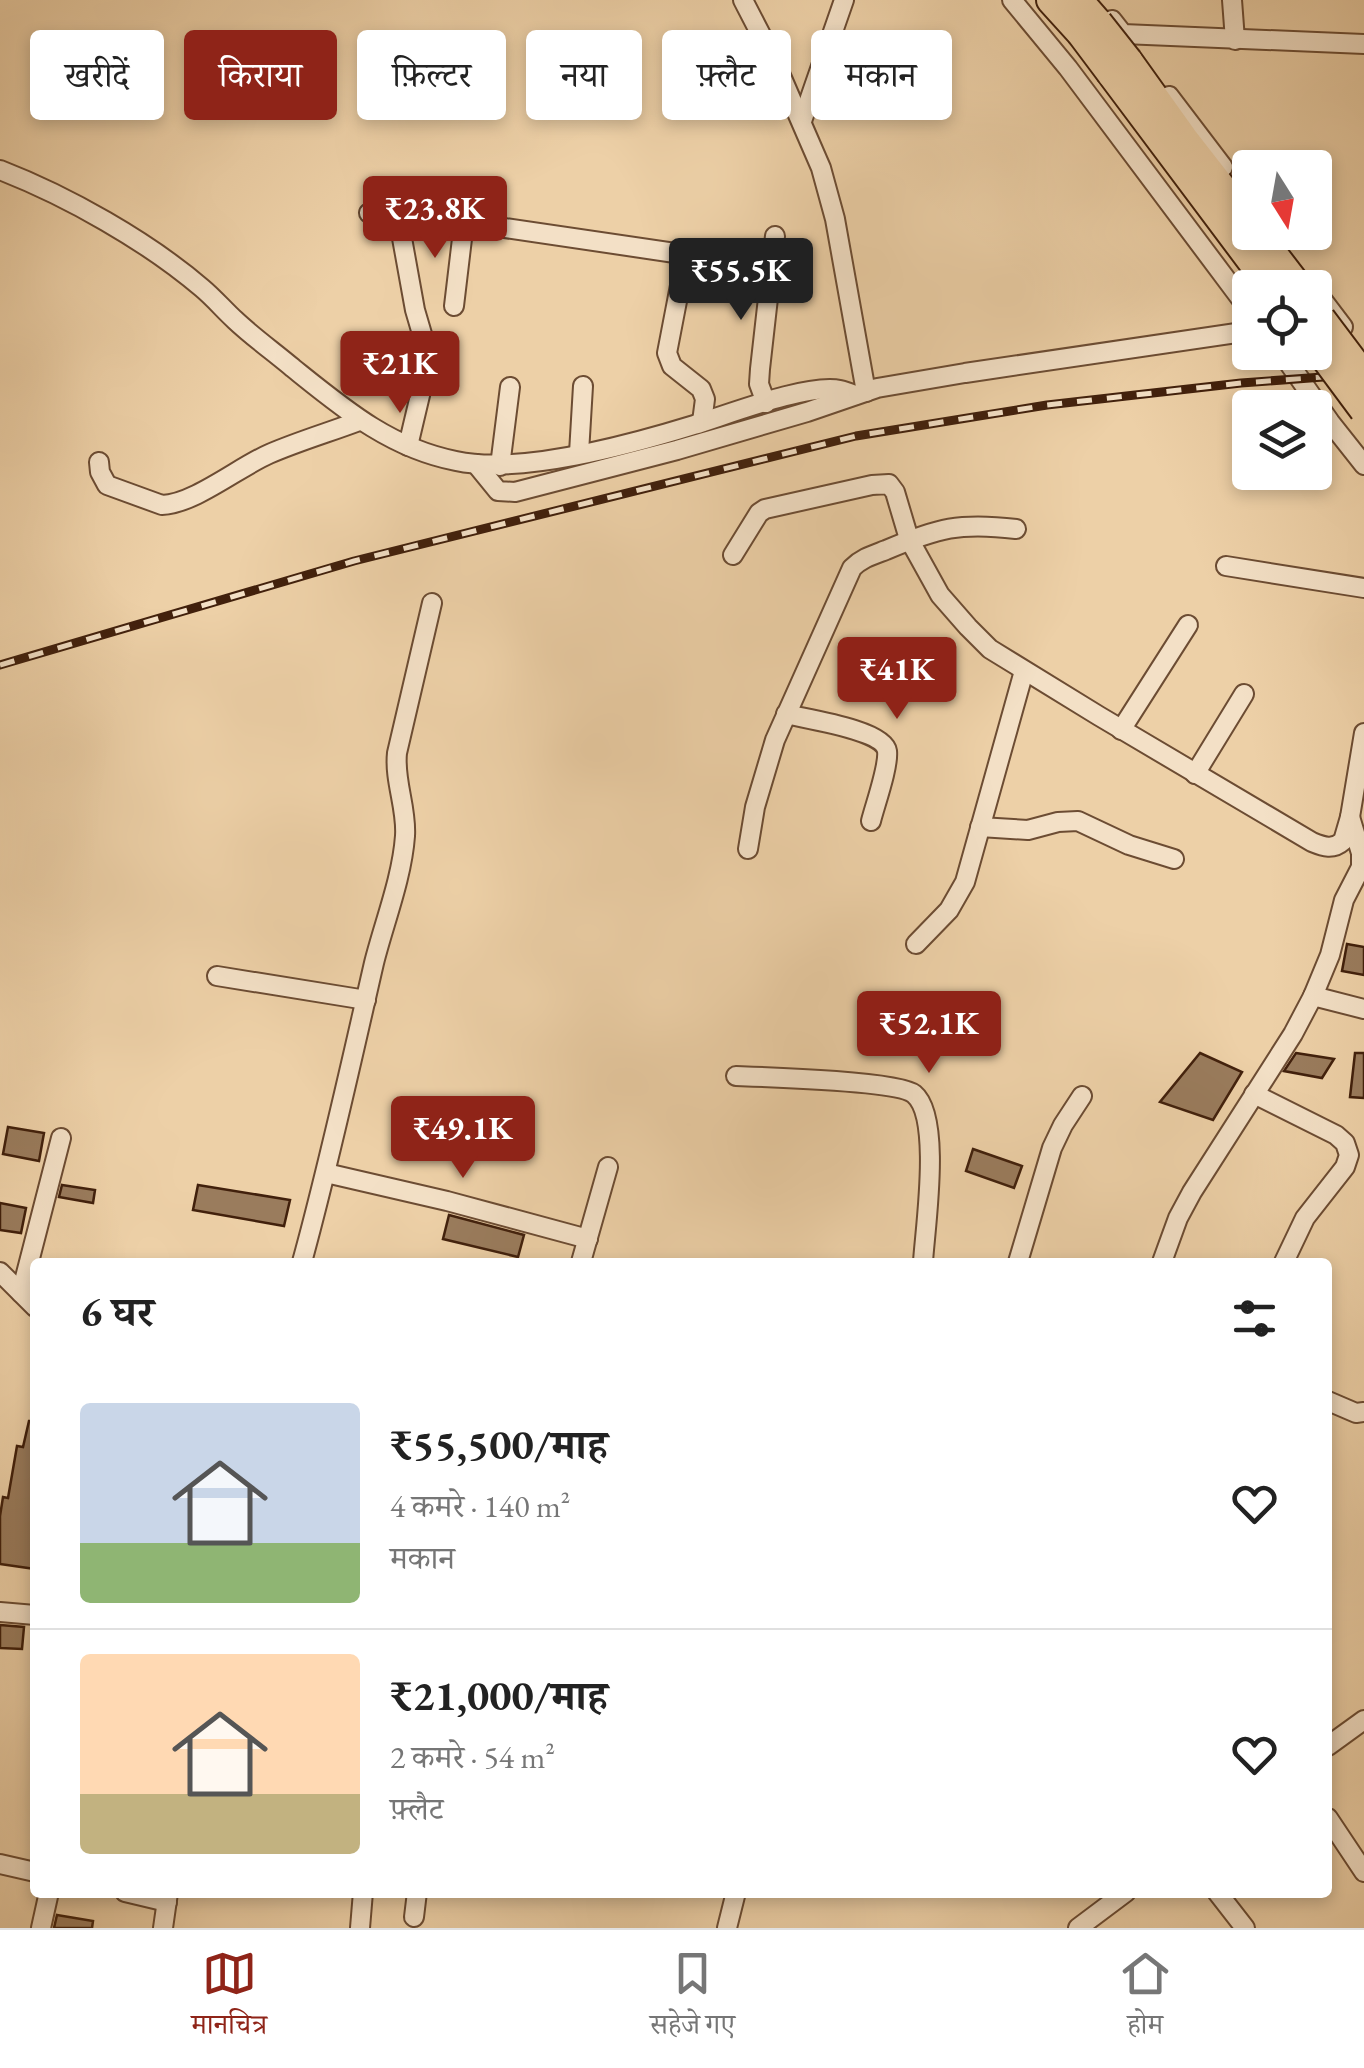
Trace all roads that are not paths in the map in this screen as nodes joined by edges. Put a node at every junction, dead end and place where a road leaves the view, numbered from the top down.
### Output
1 (743, 0) edge
2 (844, 0) edge
3 (1012, 0) edge
4 (1052, 0) edge
5 (1078, 0) edge
6 (1232, 0) edge
7 (1106, 37) edge
8 (1235, 40) junction
9 (1364, 44) edge
10 (1068, 68) junction
11 (802, 121) junction
12 (0, 170) edge
13 (1232, 183) edge
14 (1232, 201) edge
15 (369, 214) dead end
16 (398, 216) junction
17 (464, 222) junction
18 (774, 236) dead end
19 (1260, 270) edge
20 (1232, 287) edge
21 (454, 306) dead end
22 (1332, 313) edge
23 (1232, 334) edge
24 (1332, 341) edge
25 (1332, 351) edge
26 (1364, 355) edge
27 (1294, 370) edge
28 (1364, 376) edge
29 (583, 386) dead end
30 (510, 387) dead end
31 (860, 393) junction
32 (766, 403) junction
33 (1364, 410) edge
34 (359, 421) junction
35 (702, 422) junction
36 (408, 446) junction
37 (579, 454) junction
38 (99, 462) dead end
39 (476, 464) junction
40 (1364, 465) edge
41 (500, 466) junction
42 (1016, 530) dead end
43 (910, 538) junction
44 (733, 555) dead end
45 (1226, 566) dead end
46 (1364, 588) edge
47 (432, 603) dead end
48 (1188, 625) dead end
49 (1024, 671) junction
50 (1244, 694) dead end
51 (786, 714) junction
52 (1121, 730) junction
53 (1364, 733) edge
54 (1195, 774) junction
55 (1350, 817) junction
56 (872, 821) dead end
57 (980, 827) junction
58 (1362, 844) edge
59 (748, 848) dead end
60 (1174, 860) dead end
61 (1361, 878) edge
62 (916, 944) dead end
63 (218, 976) dead end
64 (1313, 996) junction
65 (366, 1000) junction
66 (1364, 1009) edge
67 (736, 1076) dead end
68 (1254, 1094) junction
69 (1082, 1096) dead end
70 (61, 1138) dead end
71 (608, 1167) dead end
72 (326, 1174) junction
73 (588, 1238) junction
74 (30, 1258) edge
75 (30, 1258) edge
76 (303, 1258) edge
77 (582, 1258) edge
78 (923, 1258) edge
79 (1019, 1258) edge
80 (1163, 1258) edge
81 (1286, 1258) edge
82 (0, 1272) edge
83 (21, 1293) junction
84 (30, 1302) edge
85 (1332, 1403) edge
86 (1364, 1412) edge
87 (0, 1612) edge
88 (30, 1614) edge
89 (1364, 1720) edge
90 (1332, 1743) edge
91 (1332, 1824) edge
92 (0, 1864) edge
93 (30, 1871) edge
94 (1364, 1872) edge
95 (47, 1898) edge
96 (168, 1898) edge
97 (362, 1898) edge
98 (416, 1898) edge
99 (734, 1898) edge
100 (1118, 1898) edge
101 (1222, 1898) edge
102 (1094, 1915) edge
103 (414, 1918) dead end
104 (41, 1928) edge
105 (163, 1928) edge
106 (360, 1928) edge
107 (727, 1928) edge
108 (1245, 1928) edge

1 - 11 street
2 - 11 street
3 - 10 street
4 - 7 highway
5 - 7 highway
6 - 8 street
7 - 8 street
7 - 10 street
7 - 13 street
7 - 14 highway
7 - 19 highway
8 - 9 street
10 - 20 street
11 - 31 street
12 - 34 street
15 - 16 street
16 - 17 street
16 - 36 street
17 - 21 street
17 - 35 street
18 - 32 street
22 - 26 street
23 - 31 street
24 - 28 highway, bridge
25 - 33 highway, bridge
27 - 40 street
29 - 37 street
30 - 41 street
31 - 32 street
31 - 39 street
32 - 35 street
34 - 36 street
34 - 38 street
35 - 37 street
36 - 39 street
37 - 41 street
39 - 41 street
42 - 43 street
43 - 44 street
43 - 49 street
43 - 51 street
45 - 46 street
47 - 65 street
48 - 52 street
49 - 52 street
49 - 57 street
50 - 54 street
51 - 56 street
51 - 59 street
52 - 54 street
53 - 55 street
54 - 55 street
55 - 58 street
57 - 60 street
57 - 62 street
58 - 61 street
61 - 64 street
63 - 65 street
64 - 66 street
64 - 68 street
65 - 72 street
67 - 78 street
68 - 80 street
68 - 81 street
69 - 79 street
70 - 74 street
71 - 73 street
72 - 73 street
72 - 76 street
73 - 77 street
75 - 83 street
82 - 83 street
83 - 84 street
85 - 86 street
87 - 88 street
89 - 90 street
91 - 94 street
92 - 93 street
95 - 104 street
96 - 105 street
97 - 106 street
98 - 103 street
99 - 107 street
100 - 102 street
101 - 108 street

